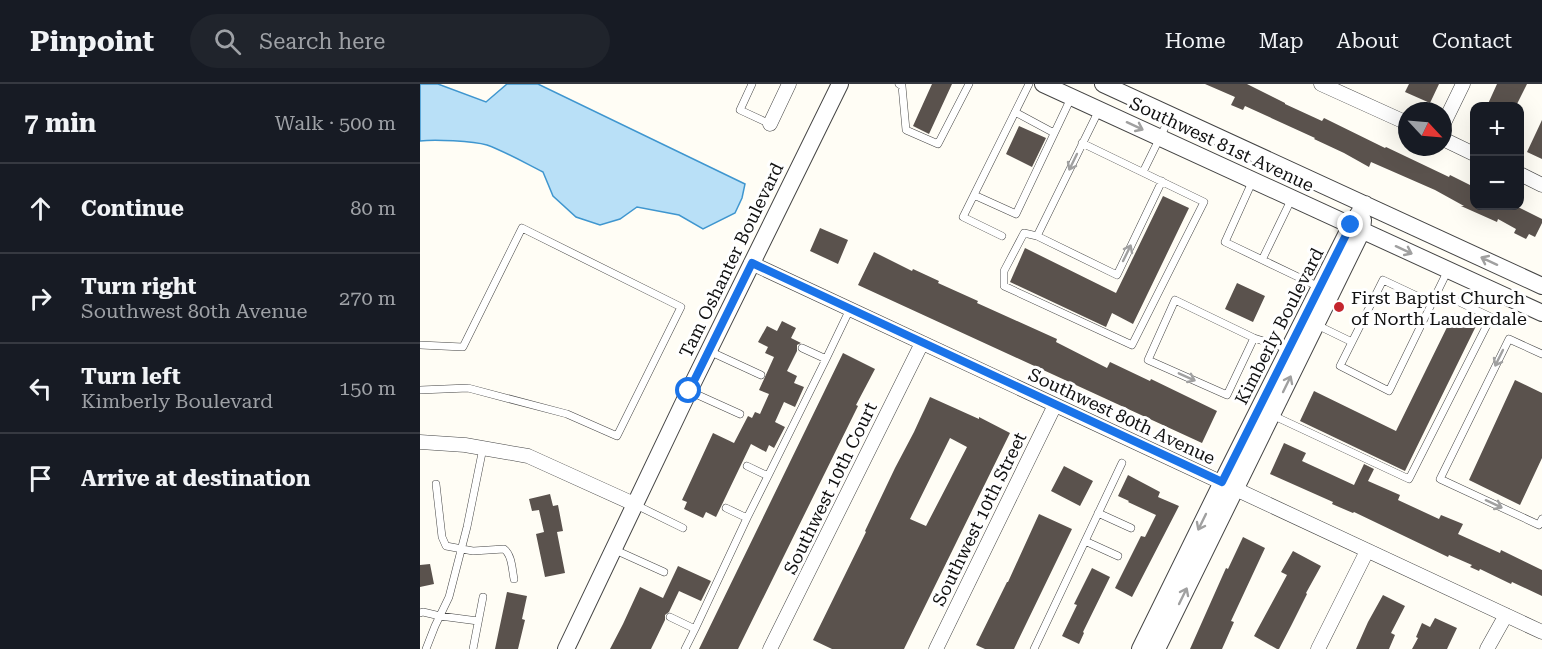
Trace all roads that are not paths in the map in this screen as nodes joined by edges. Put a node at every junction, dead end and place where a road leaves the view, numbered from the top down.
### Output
1 (752, 84) edge
2 (789, 84) edge
3 (840, 84) edge
4 (969, 84) edge
5 (1029, 84) edge
6 (1043, 84) edge
7 (1103, 84) edge
8 (1321, 84) edge
9 (1463, 84) edge
10 (902, 85) edge
11 (1071, 97) junction
12 (1452, 107) edge
13 (1099, 110) junction
14 (1015, 112) junction
15 (1171, 115) junction
16 (1398, 119) edge
17 (770, 124) joint
18 (1054, 133) junction
19 (1160, 138) junction
20 (1082, 143) junction
21 (1452, 143) edge
22 (1470, 152) edge
23 (1143, 172) junction
24 (1524, 176) edge
25 (1253, 180) junction
26 (1162, 181) junction
27 (1542, 185) edge
28 (974, 195) junction
29 (1292, 198) junction
30 (1365, 204) junction
31 (1357, 228) junction
32 (1002, 236) dead end
33 (1037, 236) junction
34 (1262, 260) junction
35 (752, 263) junction
36 (1448, 270) junction
37 (1542, 286) edge
38 (1326, 291) junction
39 (1436, 295) junction
40 (1432, 303) junction
41 (850, 309) junction
42 (1542, 313) edge
43 (1310, 322) junction
44 (1254, 338) junction
45 (1352, 342) junction
46 (922, 343) junction
47 (420, 345) edge
48 (802, 348) dead end
49 (709, 351) junction
50 (1296, 351) junction
51 (1542, 354) edge
52 (826, 359) junction
53 (761, 375) dead end
54 (420, 390) edge
55 (689, 391) junction
56 (1055, 405) junction
57 (740, 414) dead end
58 (1272, 415) junction
59 (420, 442) edge
60 (483, 448) junction
61 (1122, 463) dead end
62 (747, 466) dead end
63 (768, 476) junction
64 (436, 484) dead end
65 (1229, 485) junction
66 (634, 504) junction
67 (726, 508) dead end
68 (1098, 513) junction
69 (747, 518) junction
70 (1541, 524) edge
71 (683, 528) dead end
72 (1131, 528) dead end
73 (1085, 541) junction
74 (613, 549) junction
75 (461, 550) junction
76 (1367, 551) junction
77 (1118, 556) dead end
78 (664, 572) dead end
79 (514, 579) dead end
80 (483, 597) dead end
81 (420, 613) edge
82 (1506, 615) junction
83 (440, 616) junction
84 (670, 617) dead end
85 (478, 621) junction
86 (695, 629) junction
87 (1542, 632) edge
88 (426, 649) edge
89 (473, 649) edge
90 (566, 649) edge
91 (685, 649) edge
92 (770, 649) edge
93 (936, 649) edge
94 (1034, 649) edge
95 (1140, 649) edge
96 (1157, 649) edge
97 (1318, 649) edge
98 (1487, 649) edge

1 - 17 lane
2 - 17 street
3 - 35 street, Tam Oshanter Boulevard
4 - 10 lane
5 - 14 lane
6 - 11 street, Southwest 81st Avenue
7 - 15 street, Southwest 81st Avenue
8 - 16 street
9 - 12 street
11 - 13 street, Southwest 81st Avenue
11 - 18 lane
13 -> 19 street, Southwest 81st Avenue
13 - 20 lane
14 - 18 lane
14 - 28 lane
15 - 19 lane
15 - 30 street, Southwest 81st Avenue
18 - 28 lane
19 - 23 lane
19 - 25 street, Southwest 81st Avenue
20 - 23 lane
20 -> 33 lane
21 - 22 street
23 - 26 lane
24 - 27 street
25 - 29 street, Southwest 81st Avenue
25 - 34 lane
33 -> 26 lane
26 - 33 lane
28 - 32 lane
29 - 31 street, Southwest 81st Avenue
29 - 34 lane
30 - 31 street, Kimberly Boulevard
37 -> 30 street, Southwest 81st Avenue
31 -> 36 street, Southwest 81st Avenue
31 - 38 street, Kimberly Boulevard
34 - 38 lane
35 - 41 street, Southwest 80th Avenue
35 - 49 street, Tam Oshanter Boulevard
36 - 39 lane
36 - 42 street, Southwest 81st Avenue
38 - 43 street, Kimberly Boulevard
39 - 40 lane
39 - 58 lane
40 - 45 lane
40 - 45 lane
41 - 46 street, Southwest 80th Avenue
41 - 52 lane
43 - 45 lane
43 - 50 street, Kimberly Boulevard
44 -> 44 lane
44 - 50 lane
46 - 56 street, Southwest 80th Avenue
46 - 92 street, Southwest 10th Court
47 - 54 lane
48 - 52 lane
49 - 53 lane
49 - 55 street, Tam Oshanter Boulevard
58 -> 50 street, Kimberly Boulevard
50 - 65 street, Kimberly Boulevard
51 -> 70 lane
52 - 63 lane
55 - 57 lane
55 - 66 street, Tam Oshanter Boulevard
56 - 65 street, Southwest 80th Avenue
56 - 93 street, Southwest 10th Street
58 - 65 street, Kimberly Boulevard
59 - 60 street
60 - 66 street
60 - 75 lane
61 - 68 lane
62 - 63 lane
63 - 69 lane
64 - 75 lane
65 - 76 street, Southwest 80th Avenue
65 -> 95 street, Kimberly Boulevard
96 -> 65 street, Kimberly Boulevard
66 - 71 lane
66 - 74 street, Tam Oshanter Boulevard
67 - 69 lane
68 - 72 lane
68 - 73 lane
69 - 86 lane
73 - 77 lane
73 - 94 lane
74 - 78 lane
74 - 90 street, Tam Oshanter Boulevard
75 - 79 lane
75 - 83 lane
76 - 82 street, Southwest 80th Avenue
76 - 97 street
80 - 85 lane
81 - 83 lane
82 - 87 street, Southwest 80th Avenue
82 - 98 street
83 - 85 lane
83 - 88 lane
84 - 86 lane
85 - 89 lane
86 - 91 lane

